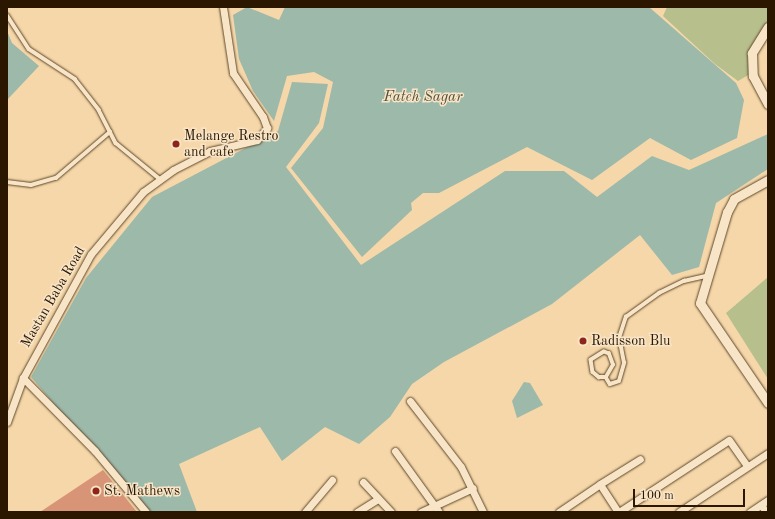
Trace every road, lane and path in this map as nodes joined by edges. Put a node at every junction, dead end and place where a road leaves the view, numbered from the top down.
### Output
1 (223, 7) edge
2 (7, 15) edge
3 (768, 27) edge
4 (768, 104) edge
5 (110, 132) junction
6 (160, 180) junction
7 (768, 180) edge
8 (7, 182) edge
9 (707, 276) junction
10 (606, 377) junction
11 (23, 378) junction
12 (410, 401) dead end
13 (768, 403) edge
14 (7, 422) edge
15 (395, 451) dead end
16 (768, 452) edge
17 (640, 459) dead end
18 (747, 466) junction
19 (332, 480) dead end
20 (363, 482) dead end
21 (600, 484) junction
22 (473, 488) junction
23 (378, 499) junction
24 (768, 500) edge
25 (761, 505) junction
26 (437, 509) edge
27 (146, 512) edge
28 (305, 512) edge
29 (357, 512) edge
30 (390, 512) edge
31 (421, 512) edge
32 (483, 512) edge
33 (559, 512) edge
34 (618, 512) edge
35 (679, 512) edge
36 (750, 512) edge
37 (766, 512) edge

1 - 6 street, Mastan Baba Road
2 - 5 lane
3 - 4 street
5 - 6 lane
5 - 8 lane
6 - 11 street, Mastan Baba Road
7 - 9 street
9 - 10 lane
9 - 13 street
10 - 10 lane
11 - 14 street, Mastan Baba Road
11 - 27 street
12 - 22 street
15 - 26 street
16 - 18 street
17 - 21 street
18 - 34 street
18 - 35 street
19 - 28 street
20 - 23 street
21 - 33 street
21 - 34 street
22 - 26 street
22 - 32 street
23 - 29 street
23 - 30 street
24 - 25 street
25 - 36 street
25 - 37 street
26 - 31 street

